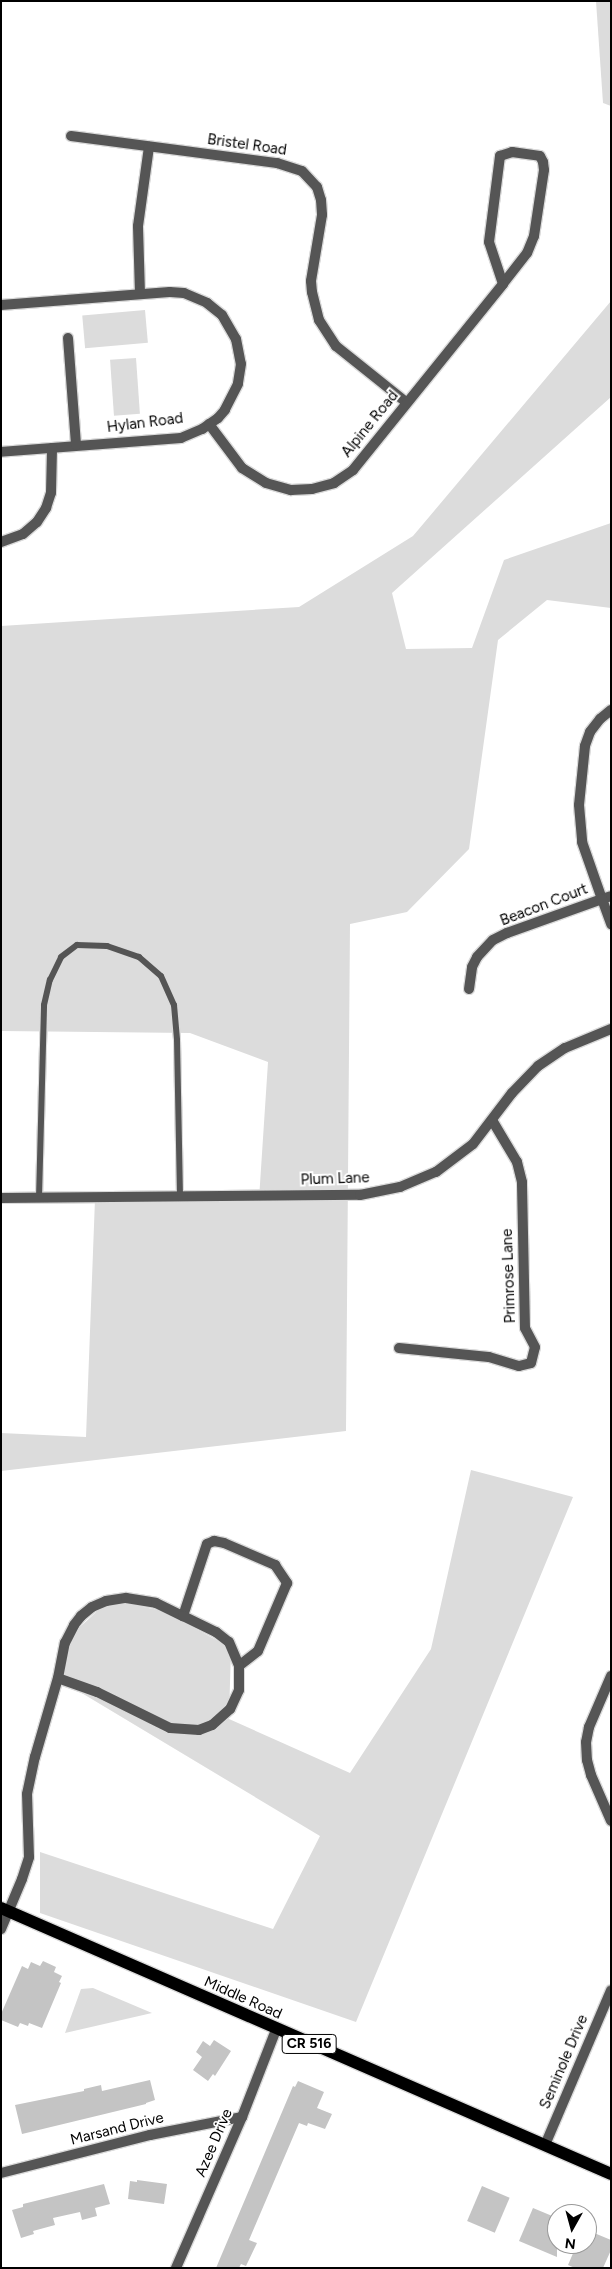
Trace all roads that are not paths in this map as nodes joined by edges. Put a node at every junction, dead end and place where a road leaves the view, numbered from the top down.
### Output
1 (71, 136) dead end
2 (149, 148) junction
3 (503, 284) junction
4 (140, 294) junction
5 (1, 305) edge
6 (68, 338) dead end
7 (406, 402) junction
8 (209, 424) junction
9 (76, 445) junction
10 (52, 448) junction
11 (1, 452) edge
12 (1, 542) edge
13 (611, 710) edge
14 (606, 897) edge
15 (611, 924) edge
16 (469, 989) dead end
17 (611, 1029) edge
18 (492, 1120) junction
19 (180, 1196) junction
20 (1, 1198) edge
21 (39, 1198) junction
22 (399, 1348) dead end
23 (183, 1616) junction
24 (239, 1666) junction
25 (611, 1676) edge
26 (58, 1678) junction
27 (611, 1821) edge
28 (5, 1910) edge
29 (1, 1929) edge
30 (611, 1990) edge
31 (276, 2030) junction
32 (242, 2117) junction
33 (545, 2145) junction
34 (1, 2173) edge
35 (611, 2174) edge
36 (176, 2268) edge

1 - 2 street, Bristel Road
2 - 4 street
2 - 7 street, Bristel Road
3 - 3 street, Alpine Road
3 - 7 street, Alpine Road
4 - 5 street, Hylan Road
4 - 8 street, Hylan Road
6 - 9 street
7 - 8 street, Alpine Road
8 - 9 street, Hylan Road
9 - 10 street, Hylan Road
10 - 11 street, Hylan Road
10 - 12 street
13 - 14 street
14 - 15 street
14 - 16 street, Beacon Court
17 - 18 street, Plum Lane
18 - 19 street, Plum Lane
18 - 22 street, Primrose Lane
19 - 21 street, Plum Lane
19 - 21 lane
20 - 21 street, Plum Lane
23 - 24 street
23 - 24 street
23 - 26 street
24 - 26 street
25 - 27 street
26 - 28 street
28 - 29 street
28 - 31 main road, Middle Road / CR 516
30 - 33 street, Seminole Drive
31 - 32 street, Azee Drive
31 - 33 main road, Middle Road / CR 516
32 - 34 street, Marsand Drive
32 - 36 street, Azee Drive
33 - 35 main road, Middle Road / CR 516

